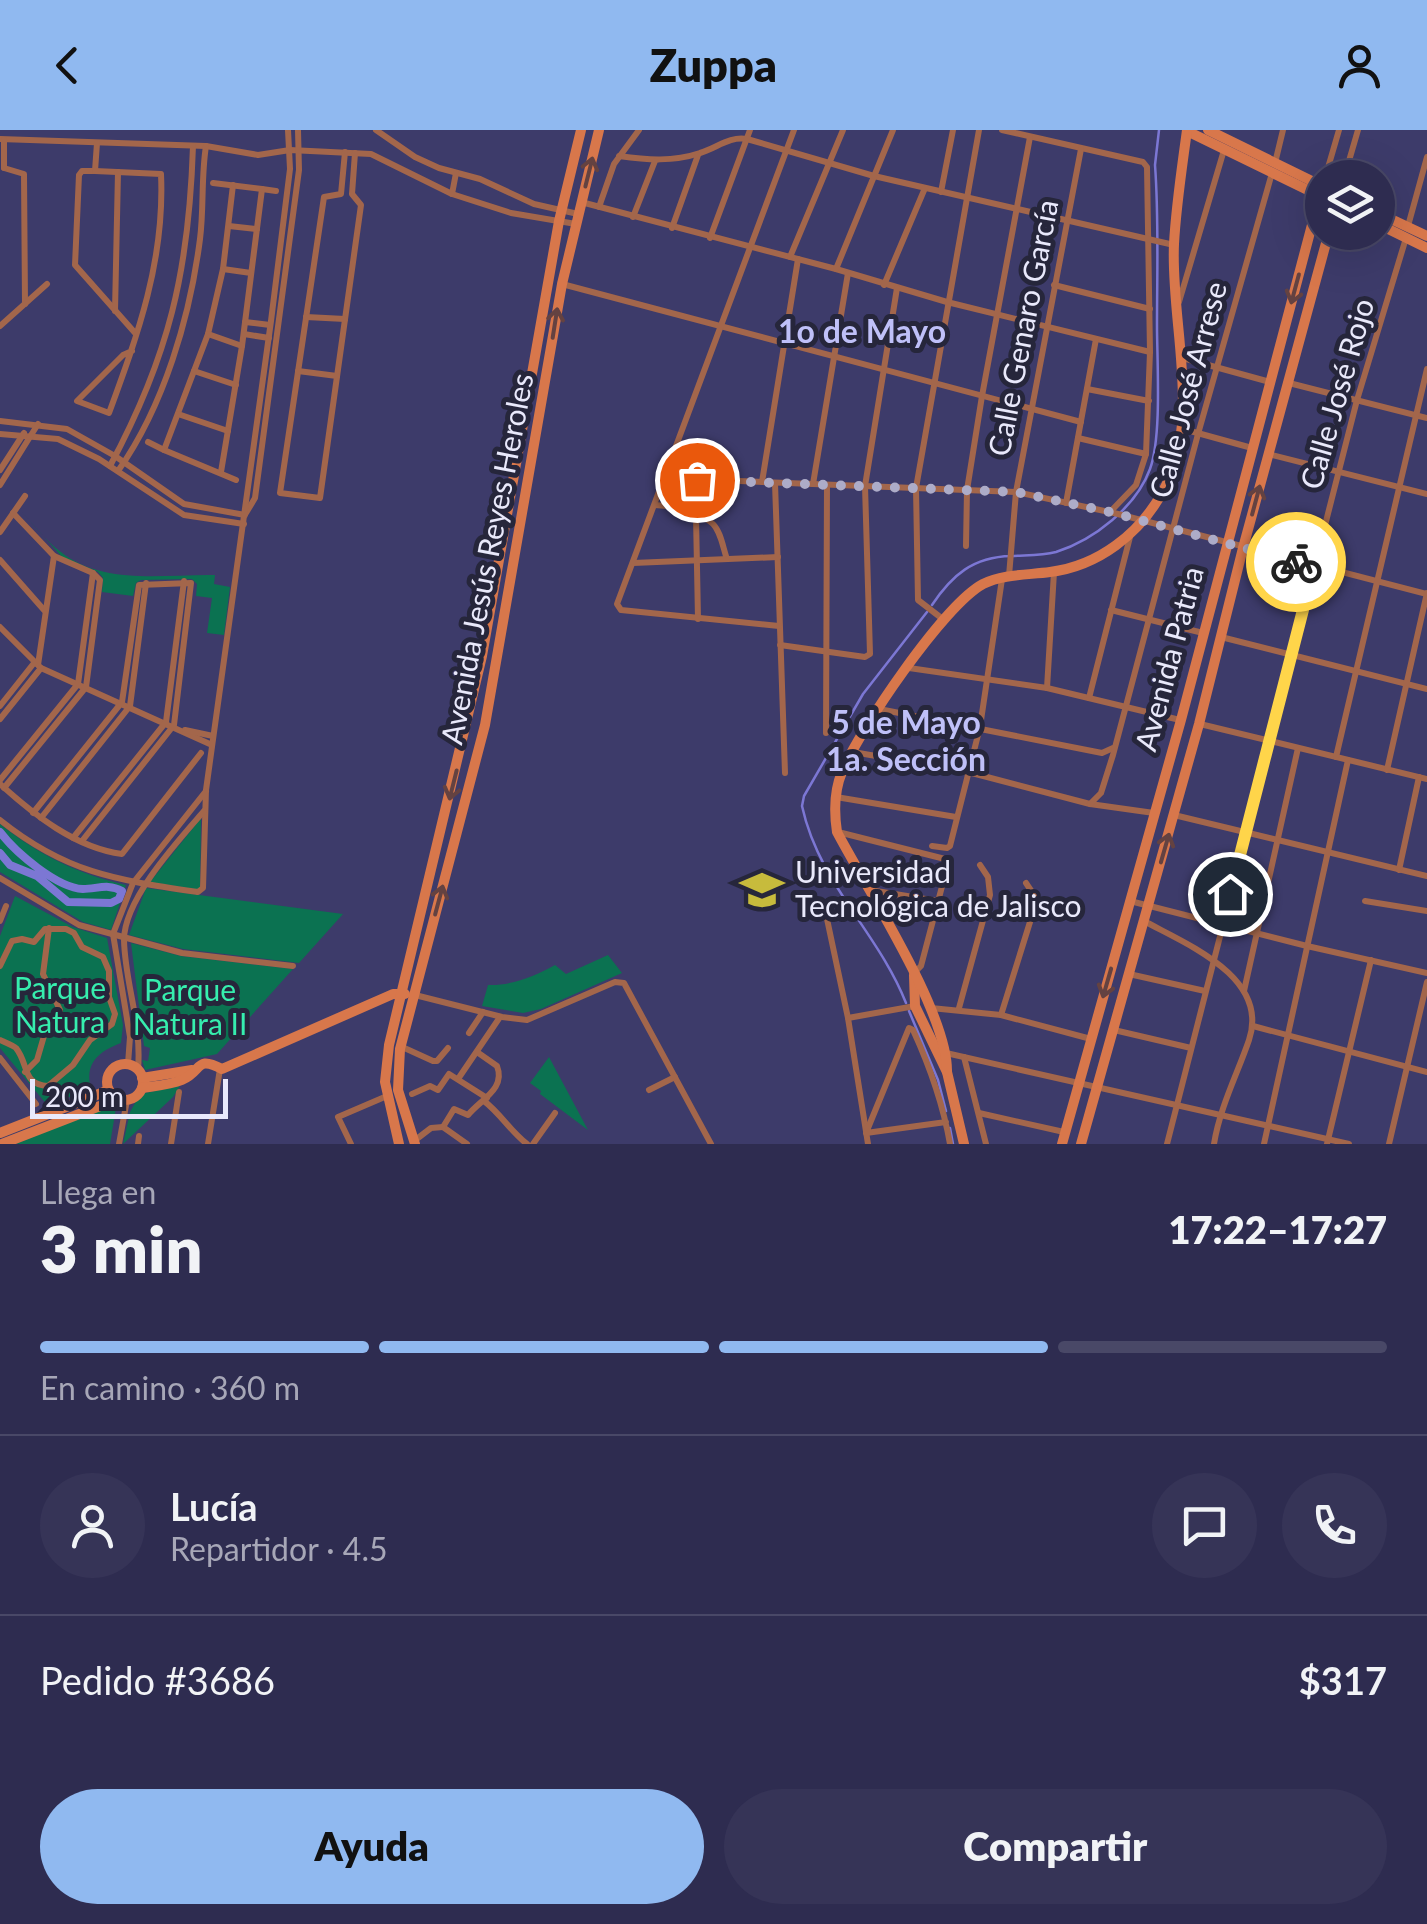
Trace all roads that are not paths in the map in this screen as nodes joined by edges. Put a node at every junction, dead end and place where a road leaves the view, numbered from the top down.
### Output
1 (288, 130) edge
2 (298, 130) edge
3 (376, 130) edge
4 (582, 130) edge
5 (599, 130) edge
6 (638, 130) edge
7 (750, 130) edge
8 (794, 130) edge
9 (843, 130) edge
10 (893, 130) edge
11 (953, 130) edge
12 (979, 130) edge
13 (1186, 130) edge
14 (1208, 130) edge
15 (1283, 130) edge
16 (1339, 130) edge
17 (1358, 130) edge
18 (1008, 131) edge
19 (1030, 137) junction
20 (746, 139) junction
21 (2, 140) edge
22 (1227, 140) edge
23 (97, 142) junction
24 (192, 146) junction
25 (206, 146) junction
26 (1081, 149) junction
27 (290, 150) junction
28 (300, 150) junction
29 (785, 151) junction
30 (345, 152) junction
31 (355, 153) junction
32 (698, 154) junction
33 (619, 156) junction
34 (1427, 156) edge
35 (1330, 160) edge
36 (1349, 160) edge
37 (655, 161) junction
38 (829, 164) junction
39 (1274, 168) junction
40 (2, 169) edge
41 (95, 170) junction
42 (1425, 171) edge
43 (118, 172) junction
44 (456, 174) junction
45 (874, 176) junction
46 (213, 183) dead end
47 (1305, 184) edge
48 (233, 185) junction
49 (925, 188) junction
50 (262, 189) junction
51 (276, 191) dead end
52 (941, 192) junction
53 (452, 194) junction
54 (966, 198) junction
55 (599, 207) junction
56 (1014, 210) junction
57 (578, 214) junction
58 (560, 217) junction
59 (633, 217) junction
60 (1066, 221) junction
61 (1395, 224) edge
62 (229, 226) junction
63 (672, 228) junction
64 (1395, 229) edge
65 (257, 230) junction
66 (1407, 232) junction
67 (1427, 236) edge
68 (710, 238) junction
69 (1148, 241) junction
70 (1170, 244) junction
71 (1427, 248) edge
72 (749, 249) junction
73 (1306, 250) edge
74 (1324, 250) edge
75 (794, 258) junction
76 (223, 269) junction
77 (836, 269) junction
78 (252, 273) junction
79 (848, 273) junction
80 (46, 284) dead end
81 (562, 284) junction
82 (1054, 284) junction
83 (884, 285) junction
84 (897, 288) junction
85 (948, 302) junction
86 (24, 304) junction
87 (1150, 309) junction
88 (1176, 310) junction
89 (114, 311) junction
90 (996, 314) junction
91 (306, 317) junction
92 (345, 320) junction
93 (245, 322) junction
94 (722, 324) junction
95 (270, 325) junction
96 (0, 326) edge
97 (1046, 327) junction
98 (136, 334) junction
99 (208, 334) junction
100 (244, 334) junction
101 (268, 338) junction
102 (1096, 339) junction
103 (785, 341) junction
104 (242, 346) junction
105 (132, 351) junction
106 (1150, 352) junction
107 (834, 354) junction
108 (1179, 358) junction
109 (884, 368) junction
110 (1217, 368) junction
111 (1427, 369) edge
112 (194, 371) junction
113 (298, 372) junction
114 (337, 376) junction
115 (934, 382) junction
116 (1270, 382) junction
117 (1288, 383) junction
118 (236, 385) junction
119 (1087, 389) junction
120 (982, 396) junction
121 (1357, 400) junction
122 (1150, 401) junction
123 (1032, 409) junction
124 (178, 414) junction
125 (1416, 414) junction
126 (1427, 418) edge
127 (0, 421) edge
128 (1081, 422) junction
129 (34, 423) junction
130 (1183, 430) junction
131 (228, 431) junction
132 (0, 434) edge
133 (1198, 434) junction
134 (28, 435) junction
135 (1078, 438) junction
136 (148, 442) dead end
137 (1252, 448) junction
138 (164, 450) junction
139 (1146, 454) junction
140 (1268, 454) junction
141 (116, 456) junction
142 (124, 462) junction
143 (110, 466) junction
144 (0, 470) edge
145 (118, 471) junction
146 (1339, 471) junction
147 (220, 472) junction
148 (664, 478) junction
149 (236, 480) dead end
150 (762, 482) junction
151 (775, 483) junction
152 (813, 484) junction
153 (0, 485) edge
154 (827, 485) junction
155 (866, 486) junction
156 (1398, 486) junction
157 (916, 488) junction
158 (967, 490) junction
159 (1016, 492) junction
160 (1427, 494) edge
161 (25, 496) dead end
162 (1066, 503) junction
163 (654, 504) junction
164 (1112, 513) junction
165 (13, 514) junction
166 (245, 514) junction
167 (696, 516) junction
168 (244, 524) junction
169 (1136, 524) junction
170 (1175, 529) junction
171 (0, 532) edge
172 (1226, 544) junction
173 (966, 546) dead end
174 (1243, 548) junction
175 (54, 556) junction
176 (778, 556) junction
177 (727, 559) junction
178 (0, 560) edge
179 (697, 561) junction
180 (633, 563) junction
181 (1314, 567) junction
182 (1054, 572) junction
183 (93, 573) junction
184 (1007, 573) junction
185 (184, 581) junction
186 (1376, 581) junction
187 (143, 584) junction
188 (1427, 593) edge
189 (1112, 610) junction
190 (45, 611) junction
191 (941, 617) junction
192 (698, 620) junction
193 (1150, 620) junction
194 (779, 626) junction
195 (2, 631) edge
196 (1204, 633) junction
197 (1221, 638) junction
198 (0, 645) edge
199 (780, 645) junction
200 (829, 651) junction
201 (482, 656) junction
202 (1290, 656) junction
203 (497, 660) junction
204 (38, 665) junction
205 (909, 668) junction
206 (1355, 673) junction
207 (989, 677) junction
208 (1405, 684) junction
209 (82, 685) junction
210 (1047, 688) junction
211 (1427, 689) edge
212 (1089, 698) junction
213 (122, 702) junction
214 (0, 706) edge
215 (130, 706) junction
216 (1126, 707) junction
217 (879, 709) junction
218 (0, 719) edge
219 (1181, 720) junction
220 (170, 723) junction
221 (1199, 724) junction
222 (980, 727) junction
223 (826, 733) dead end
224 (213, 740) junction
225 (1269, 741) junction
226 (1113, 748) junction
227 (1298, 748) junction
228 (853, 752) junction
229 (1102, 752) junction
230 (201, 753) dead end
231 (1336, 757) junction
232 (1348, 760) junction
233 (1110, 762) junction
234 (1386, 770) junction
235 (785, 772) dead end
236 (968, 772) junction
237 (1423, 778) edge
238 (1, 784) edge
239 (206, 790) junction
240 (1101, 793) junction
241 (836, 797) junction
242 (1090, 804) junction
243 (1109, 808) junction
244 (204, 810) junction
245 (1154, 813) junction
246 (37, 816) junction
247 (1174, 816) junction
248 (956, 817) junction
249 (0, 820) edge
250 (837, 832) junction
251 (1245, 834) junction
252 (73, 838) junction
253 (82, 841) junction
254 (1278, 842) junction
255 (932, 846) dead end
256 (1328, 853) junction
257 (980, 865) dead end
258 (1399, 870) junction
259 (1427, 876) edge
260 (0, 878) edge
261 (132, 882) junction
262 (1026, 883) dead end
263 (143, 884) junction
264 (868, 890) junction
265 (1130, 900) junction
266 (938, 901) junction
267 (1364, 902) dead end
268 (1148, 905) junction
269 (6, 906) dead end
270 (1427, 911) edge
271 (827, 919) dead end
272 (0, 921) edge
273 (1144, 922) junction
274 (1222, 924) junction
275 (49, 928) junction
276 (1257, 933) junction
277 (113, 934) junction
278 (124, 937) junction
279 (1307, 946) junction
280 (1371, 960) junction
281 (1213, 961) junction
282 (0, 966) edge
283 (293, 966) dead end
284 (914, 973) junction
285 (1427, 973) edge
286 (1129, 974) junction
287 (1427, 982) edge
288 (1205, 992) junction
289 (1244, 992) junction
290 (408, 994) junction
291 (913, 1006) junction
292 (929, 1008) junction
293 (960, 1008) junction
294 (484, 1012) junction
295 (1002, 1014) junction
296 (500, 1017) junction
297 (848, 1018) junction
298 (1252, 1026) junction
299 (1113, 1030) junction
300 (469, 1032) dead end
301 (1288, 1036) junction
302 (1091, 1039) junction
303 (0, 1040) edge
304 (400, 1046) junction
305 (448, 1048) dead end
306 (1191, 1048) junction
307 (478, 1051) junction
308 (1349, 1052) junction
309 (943, 1054) junction
310 (964, 1057) junction
311 (0, 1058) edge
312 (1406, 1067) junction
313 (220, 1070) junction
314 (25, 1072) junction
315 (1427, 1072) edge
316 (137, 1075) junction
317 (675, 1077) junction
318 (458, 1079) junction
319 (1079, 1082) junction
320 (1097, 1085) junction
321 (649, 1090) dead end
322 (178, 1092) dead end
323 (118, 1096) junction
324 (387, 1096) junction
325 (406, 1097) junction
326 (485, 1099) junction
327 (36, 1104) dead end
328 (1177, 1104) junction
329 (555, 1112) dead end
330 (978, 1112) junction
331 (1219, 1113) junction
332 (51, 1117) junction
333 (946, 1122) junction
334 (1268, 1125) junction
335 (443, 1127) junction
336 (0, 1132) edge
337 (866, 1132) junction
338 (1064, 1138) edge
339 (1328, 1142) edge
340 (414, 1143) edge
341 (2, 1144) edge
342 (119, 1144) edge
343 (171, 1144) edge
344 (208, 1144) edge
345 (351, 1144) edge
346 (399, 1144) edge
347 (467, 1144) edge
348 (530, 1144) edge
349 (711, 1144) edge
350 (868, 1144) edge
351 (950, 1144) edge
352 (964, 1144) edge
353 (986, 1144) edge
354 (1081, 1144) edge
355 (1167, 1144) edge
356 (1214, 1144) edge
357 (1264, 1144) edge
358 (1349, 1144) edge
359 (1389, 1144) edge

1 - 27 street
2 - 28 street
3 - 44 street
4 - 58 street, Avenida Jesús Reyes Heroles
57 -> 5 street, Avenida Jesús Reyes Heroles
6 - 33 street
7 - 20 street
8 - 29 street
9 - 38 street
10 - 45 street
11 - 52 street
12 - 54 street
13 - 22 street
13 - 70 street
14 - 22 street
15 - 39 street, Calle José Arrese
16 - 35 street
17 - 36 street
18 - 19 street
19 - 26 street
19 - 56 street
20 - 29 street
20 - 32 street
20 - 68 street
21 - 23 street
21 - 40 street
22 - 39 street
22 - 88 street
23 - 24 street
23 - 41 street
24 - 25 street
24 - 141 street
25 - 27 street
25 - 142 street
26 - 60 street, Calle Genaro García
26 - 69 street
27 - 28 street
27 - 95 street
28 - 30 street
28 - 166 street
29 - 38 street
29 - 72 street
30 - 31 street
30 - 91 street
31 - 53 street
31 - 92 street
32 - 37 street
32 - 63 street
33 - 37 street
33 - 55 street
34 - 42 street, Calle José Rojo
37 - 59 street
38 - 45 street
38 - 75 street
39 - 47 street
39 - 110 street, Calle José Arrese
40 - 86 street
41 - 43 street
41 - 89 street
42 - 66 street, Calle José Rojo
43 - 89 street
43 - 98 street
44 - 53 street
44 - 58 street
45 - 49 street
45 - 77 street
46 - 48 street
48 - 50 street
48 - 62 street
49 - 52 street
49 - 83 street
50 - 51 street
50 - 65 street
52 - 54 street
53 - 58 street
54 - 56 street
54 - 85 street
55 - 57 street
55 - 59 street
56 - 60 street
56 - 90 street
57 - 58 street
57 - 81 street, Avenida Jesús Reyes Heroles
58 - 201 street, Avenida Jesús Reyes Heroles
59 - 63 street
60 - 69 street
60 - 82 street, Calle Genaro García
61 - 66 street
62 - 65 street
62 - 76 street
63 - 68 street
64 - 66 street
65 - 78 street
66 - 67 street
66 - 71 street
66 - 121 street, Calle José Rojo
68 - 72 street
69 - 70 street
69 - 87 street
70 - 88 street
72 - 75 street
72 - 94 street
73 -> 116 street, Avenida Patria
74 - 117 street, Avenida Patria
75 - 77 street
75 - 103 street
76 - 78 street
76 - 99 street
77 - 79 street
78 - 93 street
79 - 83 street
79 - 107 street
80 - 86 street
81 - 94 street
203 -> 81 street, Avenida Jesús Reyes Heroles
82 - 87 street
82 - 97 street, Calle Genaro García
83 - 84 street
84 - 85 street
84 - 109 street
85 - 90 street
85 - 115 street
86 - 96 street
87 - 106 street
88 - 108 street
89 - 98 street
90 - 97 street
90 - 120 street
91 - 92 street
91 - 113 street
92 - 114 street
93 - 95 street
93 - 100 street
94 - 103 street
94 - 148 street
95 - 101 street
97 - 102 street
97 - 123 street, Calle Genaro García
98 - 105 street
99 - 104 street
99 - 112 street
100 - 101 street
100 - 104 street
101 - 166 street
102 - 106 street
102 - 119 street
103 - 107 street
103 - 150 street
104 - 118 street
105 - 105 street
106 - 122 street
107 - 109 street
107 - 152 street
108 - 110 street
108 - 130 street
109 - 115 street
109 - 155 street
110 - 116 street
110 - 133 street, Calle José Arrese
111 - 125 street
112 - 118 street
112 - 124 street
113 - 114 street
113 - 114 street
115 - 120 street
115 - 157 street
116 - 137 street, Avenida Patria
117 - 121 street
117 - 140 street, Avenida Patria
118 - 131 street
119 - 122 street
119 - 128 street
120 - 123 street
120 - 158 street
121 - 125 street
121 - 146 street, Calle José Rojo
122 - 139 street
123 - 128 street
123 - 159 street, Calle Genaro García
124 - 131 street
124 - 138 street
125 - 126 street
125 - 156 street
127 - 129 street
128 - 135 street
129 - 134 street
129 - 141 street
130 - 133 street
130 - 169 street
131 - 147 street
132 - 134 street
133 - 137 street
133 - 170 street, Calle José Arrese
134 - 143 street
134 - 144 street
134 - 153 street
135 - 139 street
135 - 162 street
136 - 138 street
137 - 172 street, Avenida Patria
138 - 147 street
139 - 164 street
140 - 146 street
174 -> 140 street, Avenida Patria
141 - 142 street
141 - 143 street
142 - 145 street
142 - 166 street
143 - 145 street
145 - 168 street
146 - 156 street
146 - 181 street, Calle José Rojo
147 - 149 street
148 - 150 street
148 - 163 street
150 - 151 street
151 - 152 street
151 - 176 street
152 - 154 street
154 - 155 street
154 - 200 street
155 - 157 street
155 - 200 street
156 - 160 street
156 - 186 street
157 - 158 street
157 - 191 street
158 - 159 street
158 - 173 street
159 - 162 street
159 - 184 street, Calle Genaro García
161 - 165 street
162 - 164 street
163 - 167 street
163 - 180 street
164 - 169 street
165 - 171 street
165 - 175 street
166 - 168 street
167 - 177 street
167 - 179 street
168 - 224 street
169 - 170 street
169 - 182 street
169 - 189 street
170 - 172 street
170 - 193 street, Calle José Arrese
172 - 174 street
172 - 196 street, Avenida Patria
174 - 181 street
174 - 197 street, Avenida Patria
175 - 183 street
175 - 190 street
176 - 177 street
176 - 194 street
177 - 179 street
178 - 190 street
179 - 180 street
179 - 192 street
180 - 192 street
181 - 186 street
181 - 202 street, Calle José Rojo
182 - 184 street
182 - 210 street
183 - 209 street
183 - 209 street
184 - 191 street
184 - 207 street, Calle Genaro García
185 - 187 street
185 - 220 street
185 - 220 street
186 - 188 street
186 - 206 street
187 - 213 street
187 - 215 street
188 - 208 street
189 - 193 street
189 - 212 street
190 - 204 street
191 - 205 street
192 - 194 street
193 - 196 street
193 - 216 street, Calle José Arrese
194 - 199 street
195 - 198 street
195 - 204 street
196 - 219 street, Avenida Patria
197 - 202 street
197 - 221 street, Avenida Patria
199 - 200 street
199 - 235 street
200 - 223 street
201 - 203 street
201 -> 290 street, Avenida Jesús Reyes Heroles
202 - 206 street
202 - 225 street, Calle José Rojo
290 -> 203 street, Avenida Jesús Reyes Heroles
204 - 209 street
204 - 214 street
204 - 218 street
205 - 207 street
205 - 217 street
206 - 208 street
206 - 231 street
207 - 210 street
207 - 222 street, Calle Genaro García
208 - 211 street
208 - 234 street
209 - 213 street
209 - 238 street
210 - 212 street
212 - 216 street
213 - 215 street
213 - 246 street
215 - 220 street
215 - 246 street
216 - 219 street
216 - 226 street, Calle José Arrese
217 - 222 street
217 - 228 street
219 - 245 street, Avenida Patria
220 - 224 street
220 - 252 street
220 - 253 street
221 - 225 street
221 - 247 street, Avenida Patria
222 - 229 street
222 - 236 street, Calle Genaro García
224 - 239 street
225 - 227 street
225 - 251 street, Calle José Rojo
226 - 229 street
226 - 233 street, Calle José Arrese
227 - 231 street
227 - 254 street
228 - 236 street
228 - 241 street
229 - 233 street
230 - 253 street
231 - 232 street
232 - 234 street
232 - 256 street
233 - 240 street, Calle José Arrese
234 - 237 street
236 - 242 street
236 - 248 street, Calle Genaro García
237 - 258 street
238 - 246 street
239 - 244 street
239 - 261 street
240 - 242 street, Calle José Arrese
240 - 243 street
241 - 248 street
241 - 250 street
242 - 243 street
243 - 245 street
244 - 263 street
244 - 263 street
245 - 265 street, Avenida Patria
246 - 252 street
247 - 251 street
268 -> 247 street, Avenida Patria
248 - 255 street
249 - 261 street
250 - 264 street
250 - 266 street
251 - 254 street
251 - 274 street, Calle José Rojo
252 - 253 street
254 - 256 street
254 - 276 street
256 - 258 street
256 - 279 street
257 - 293 street
258 - 259 street
260 - 277 street
261 - 263 street
261 - 277 street
262 - 295 street
263 - 278 street
264 - 266 street
264 - 284 street
265 - 268 street
265 -> 302 street, Avenida Patria
266 - 284 street
267 - 270 street
268 - 273 street, Avenida Patria
268 - 274 street
269 - 272 street
271 - 297 street
273 - 281 street
273 - 286 street, Avenida Patria
274 - 276 street
274 - 281 street, Calle José Rojo
275 - 282 street
275 - 314 street
275 - 314 street
276 - 279 street
276 - 289 street
277 - 278 street
277 - 316 street
278 - 283 street
278 - 316 street
279 - 280 street
279 - 301 street
280 - 285 street
280 - 308 street
281 - 288 street, Calle José Rojo
281 - 289 street
284 - 291 street
284 - 292 street
286 - 288 street
286 - 299 street, Avenida Patria
287 - 312 street
288 - 306 street, Calle José Rojo
289 - 298 street
290 - 294 street
290 - 304 street
290 - 313 street
290 - 324 street
291 - 297 street
291 - 309 street
292 - 293 street
292 - 309 street
293 - 295 street
294 - 296 street
294 - 300 street
295 - 302 street
296 - 307 street
296 - 317 street
297 - 337 street
298 - 301 street
298 - 331 street
299 - 306 street
299 - 320 street, Avenida Patria
301 - 308 street
301 - 334 street
302 - 319 street, Avenida Patria
303 - 314 street
304 - 305 street
304 - 325 street
306 - 328 street, Calle José Rojo
307 - 318 street
307 - 326 street
308 - 312 street
308 - 339 street
309 - 310 street
309 - 352 street
310 - 319 street
310 - 330 street
311 - 327 street
312 - 315 street
312 - 359 street
313 - 316 street
313 - 344 street
316 - 323 street
316 - 323 street
317 - 321 street
317 - 349 street
318 - 325 street
318 - 326 street
319 - 320 street
319 - 338 street, Avenida Patria
320 - 328 street
320 - 354 street, Avenida Patria
322 - 343 street
323 - 332 street
323 - 342 street
324 - 345 street
324 - 346 street
325 - 340 street
326 - 335 street
326 - 348 street
328 - 331 street
328 - 355 street, Calle José Rojo
329 - 348 street
330 - 338 street
330 - 353 street
331 - 334 street
331 - 356 street
332 - 336 street
332 - 341 street
333 - 337 street
333 - 337 street
333 - 351 street
334 - 339 street
334 - 357 street
335 - 340 street
335 - 347 street
337 - 350 street
339 - 358 street

